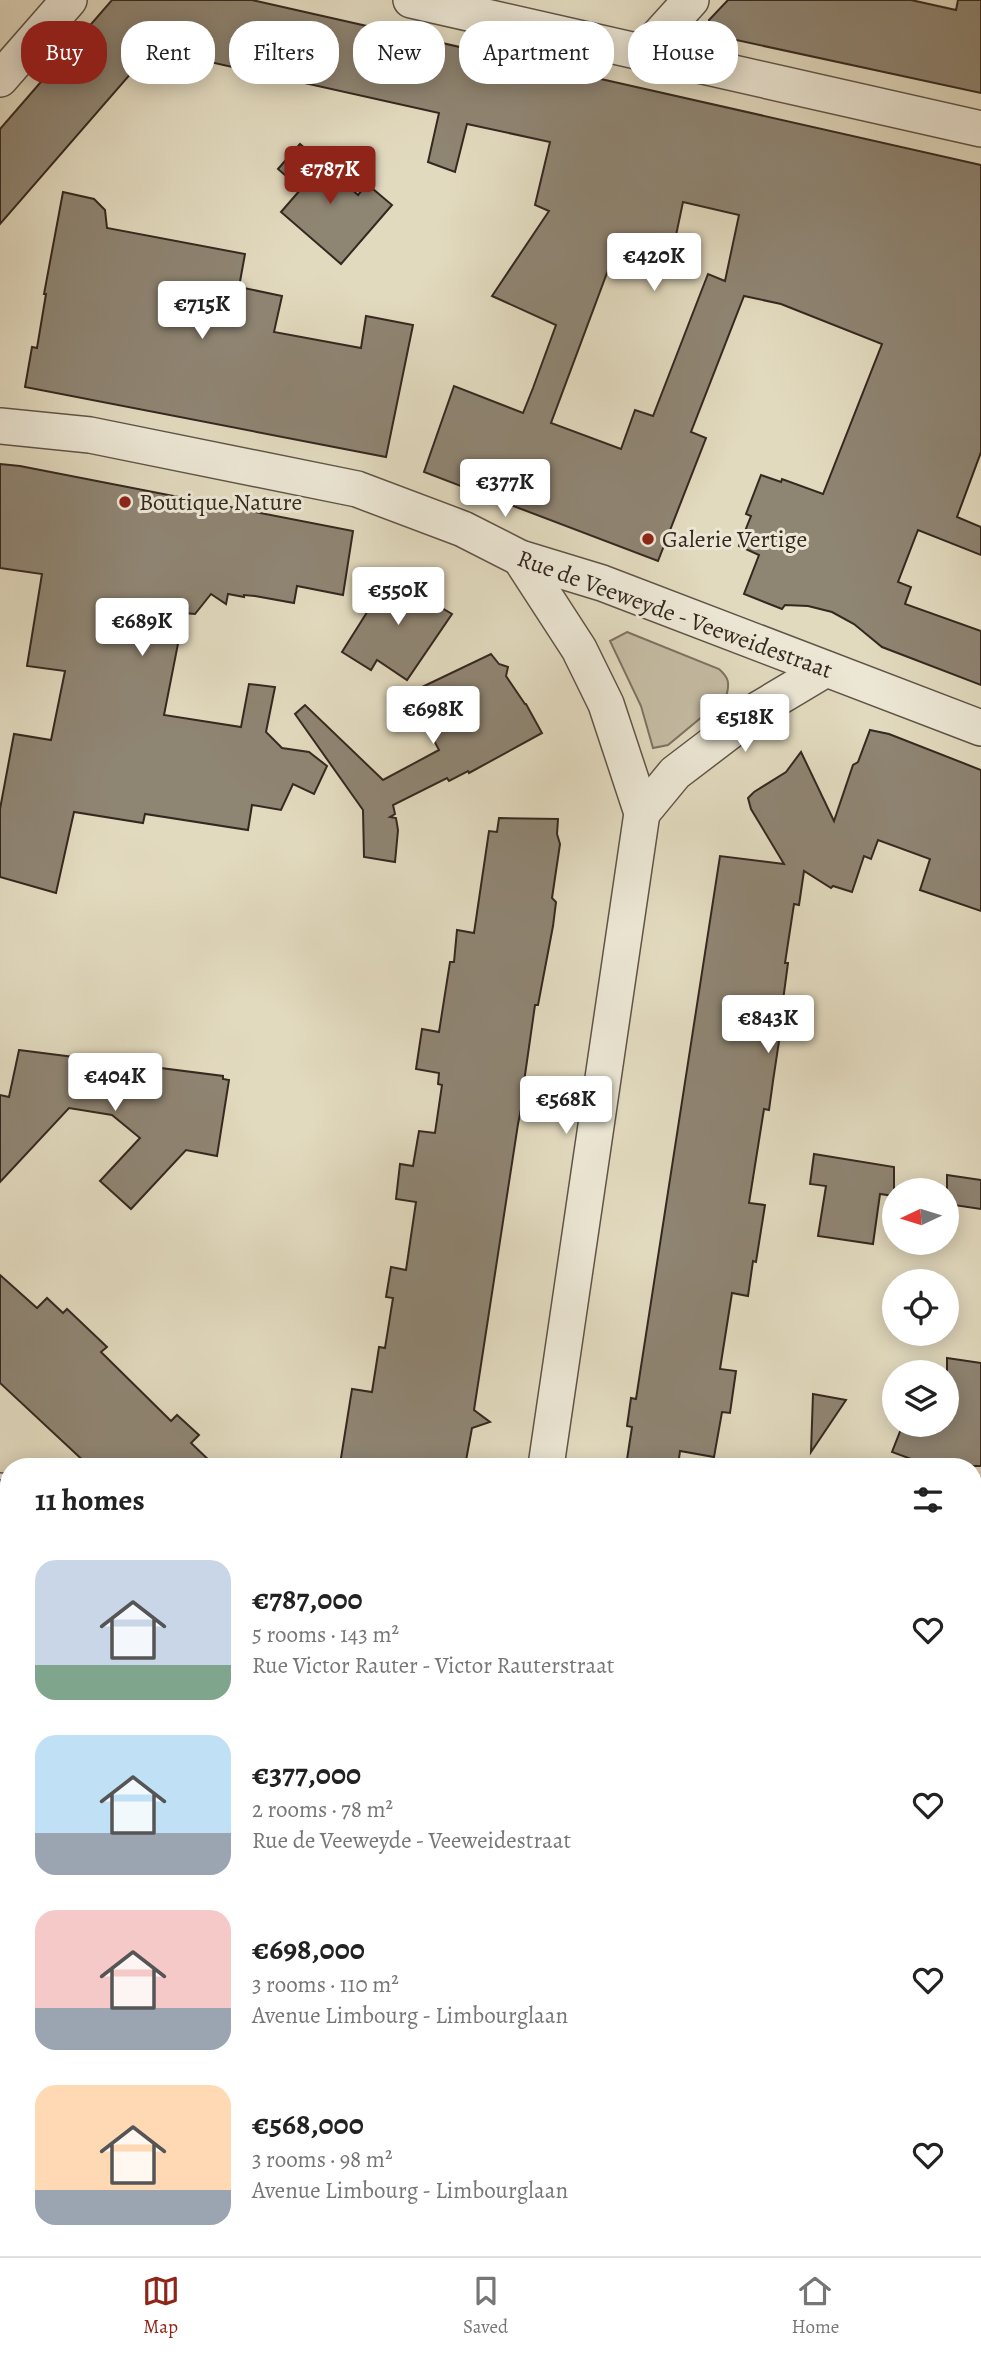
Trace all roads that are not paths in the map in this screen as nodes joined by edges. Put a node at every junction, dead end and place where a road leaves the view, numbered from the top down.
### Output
1 (69, 0) edge
2 (411, 0) edge
3 (691, 0) edge
4 (672, 21) edge
5 (628, 50) edge
6 (738, 74) edge
7 (0, 79) edge
8 (981, 129) edge
9 (0, 426) edge
10 (520, 558) junction
11 (826, 669) junction
12 (981, 728) edge
13 (642, 813) junction
14 (547, 1458) edge

1 - 7 street
2 - 5 street
3 - 4 street
6 - 8 street
9 - 10 street, Rue de Veeweyde - Veeweidestraat
10 - 11 street, Rue de Veeweyde - Veeweidestraat
10 - 13 street
11 - 12 street, Rue de Veeweyde - Veeweidestraat
11 - 13 street
13 - 14 street

